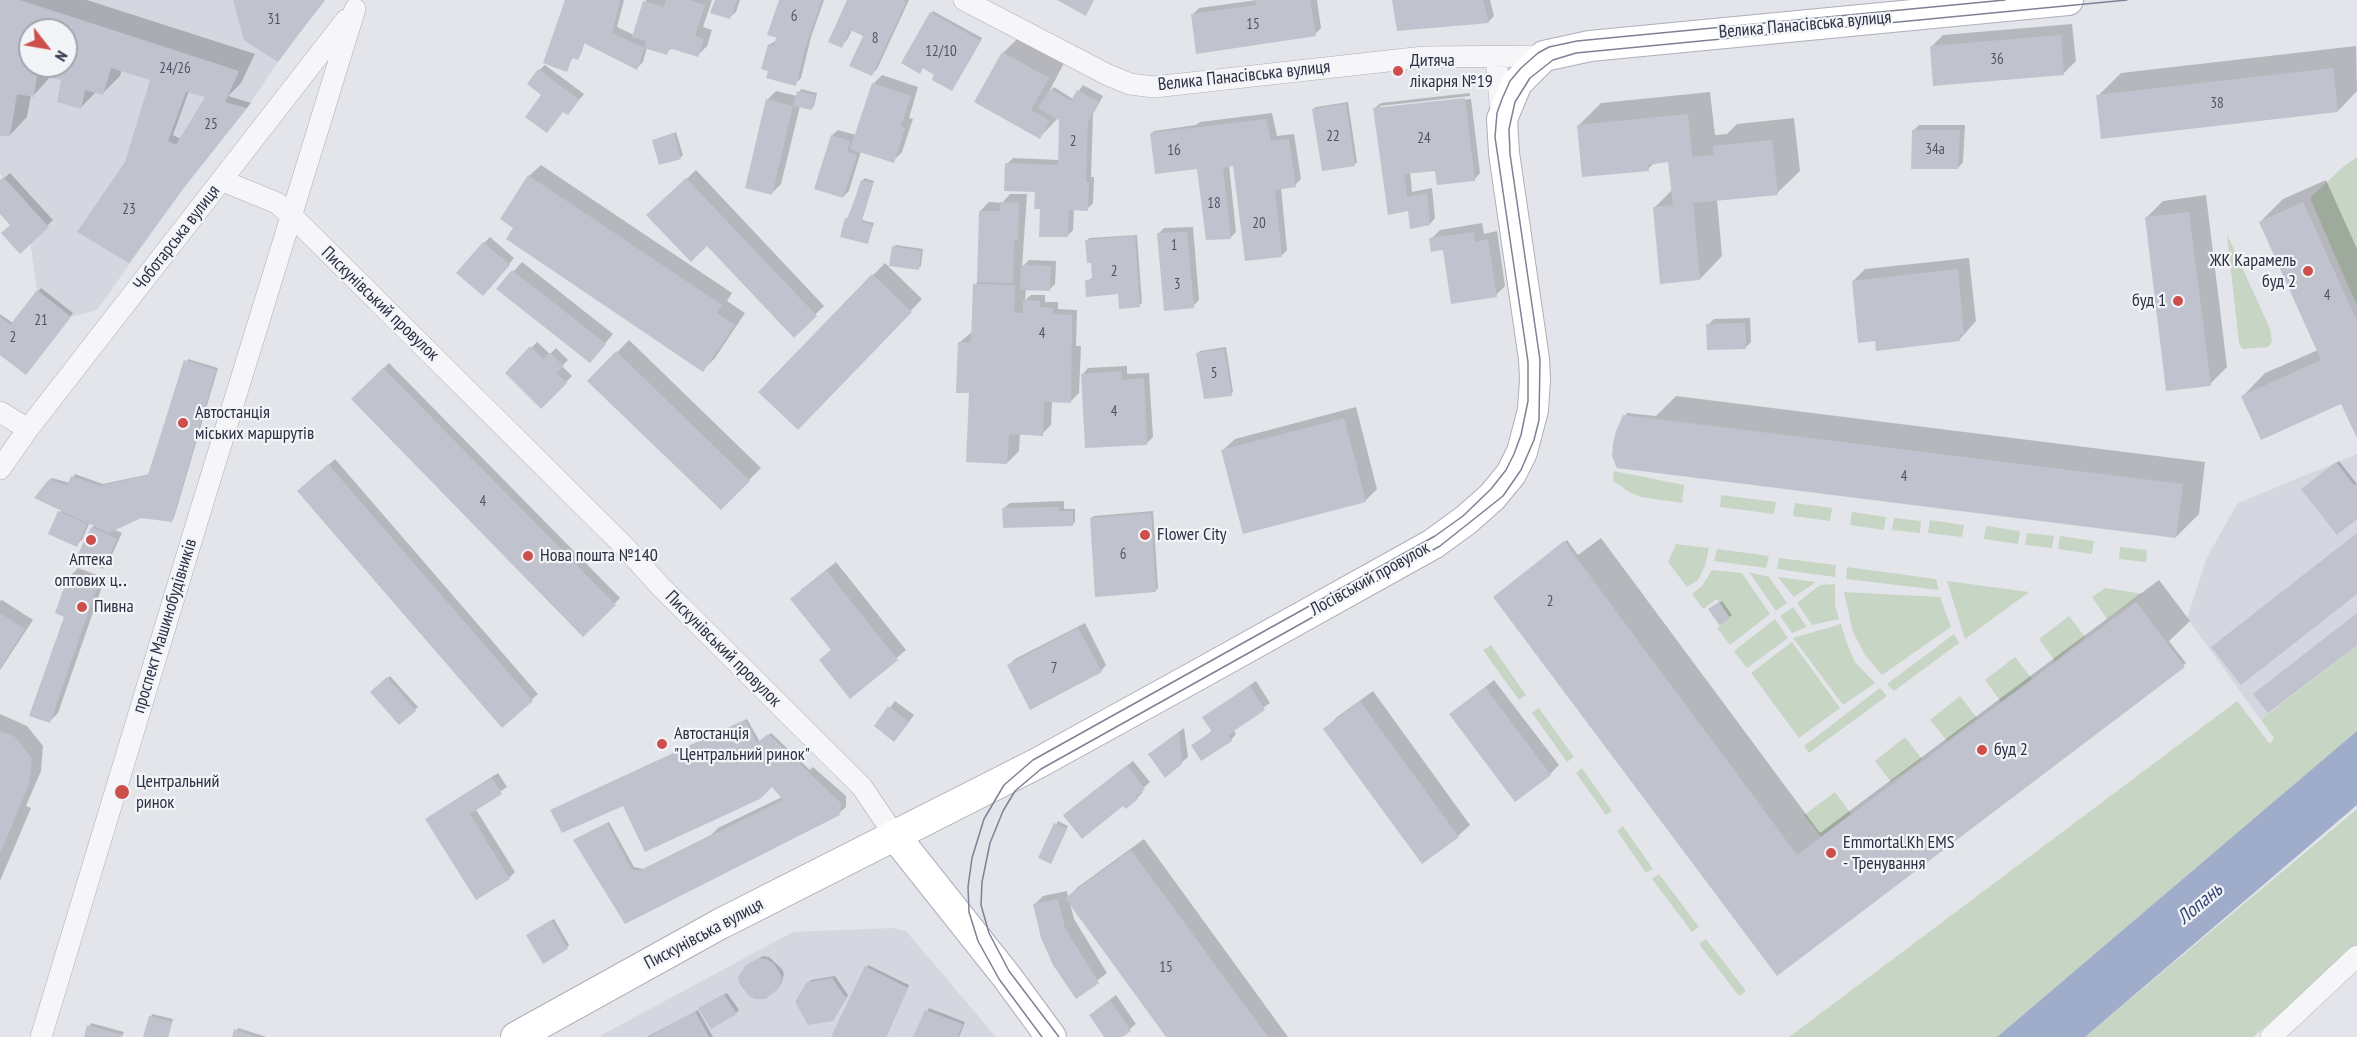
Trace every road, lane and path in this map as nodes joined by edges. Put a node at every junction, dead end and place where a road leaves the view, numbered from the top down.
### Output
1 (964, 0) edge
2 (2068, 0) edge
3 (358, 4) edge
4 (1544, 56) junction
5 (1496, 57) junction
6 (1502, 119) junction
7 (222, 181) junction
8 (291, 215) junction
9 (0, 412) edge
10 (28, 429) junction
11 (0, 469) edge
12 (895, 836) junction
13 (2357, 956) edge
14 (41, 1037) edge
15 (516, 1037) edge
16 (1051, 1037) edge
17 (2271, 1037) edge

1 - 5 street, Велика Панасівська вулиця
2 - 4 street, Велика Панасівська вулиця
3 - 7 street, Чоботарська вулиця
3 - 8 street, Чоботарська вулиця
4 - 5 street, Велика Панасівська вулиця
4 - 6 street, Лосівський провулок
5 - 6 street, Лосівський провулок
6 - 12 street, Лосівський провулок
7 - 8 street, Пискунівський провулок
7 - 10 street, Чоботарська вулиця
8 - 12 street, Пискунівський провулок
8 - 14 street, проспект Машинобудівників
9 - 10 street
10 - 11 street, Чоботарська вулиця
12 - 15 street, Пискунівська вулиця
12 - 16 street, Пискунівський провулок
13 - 17 street

